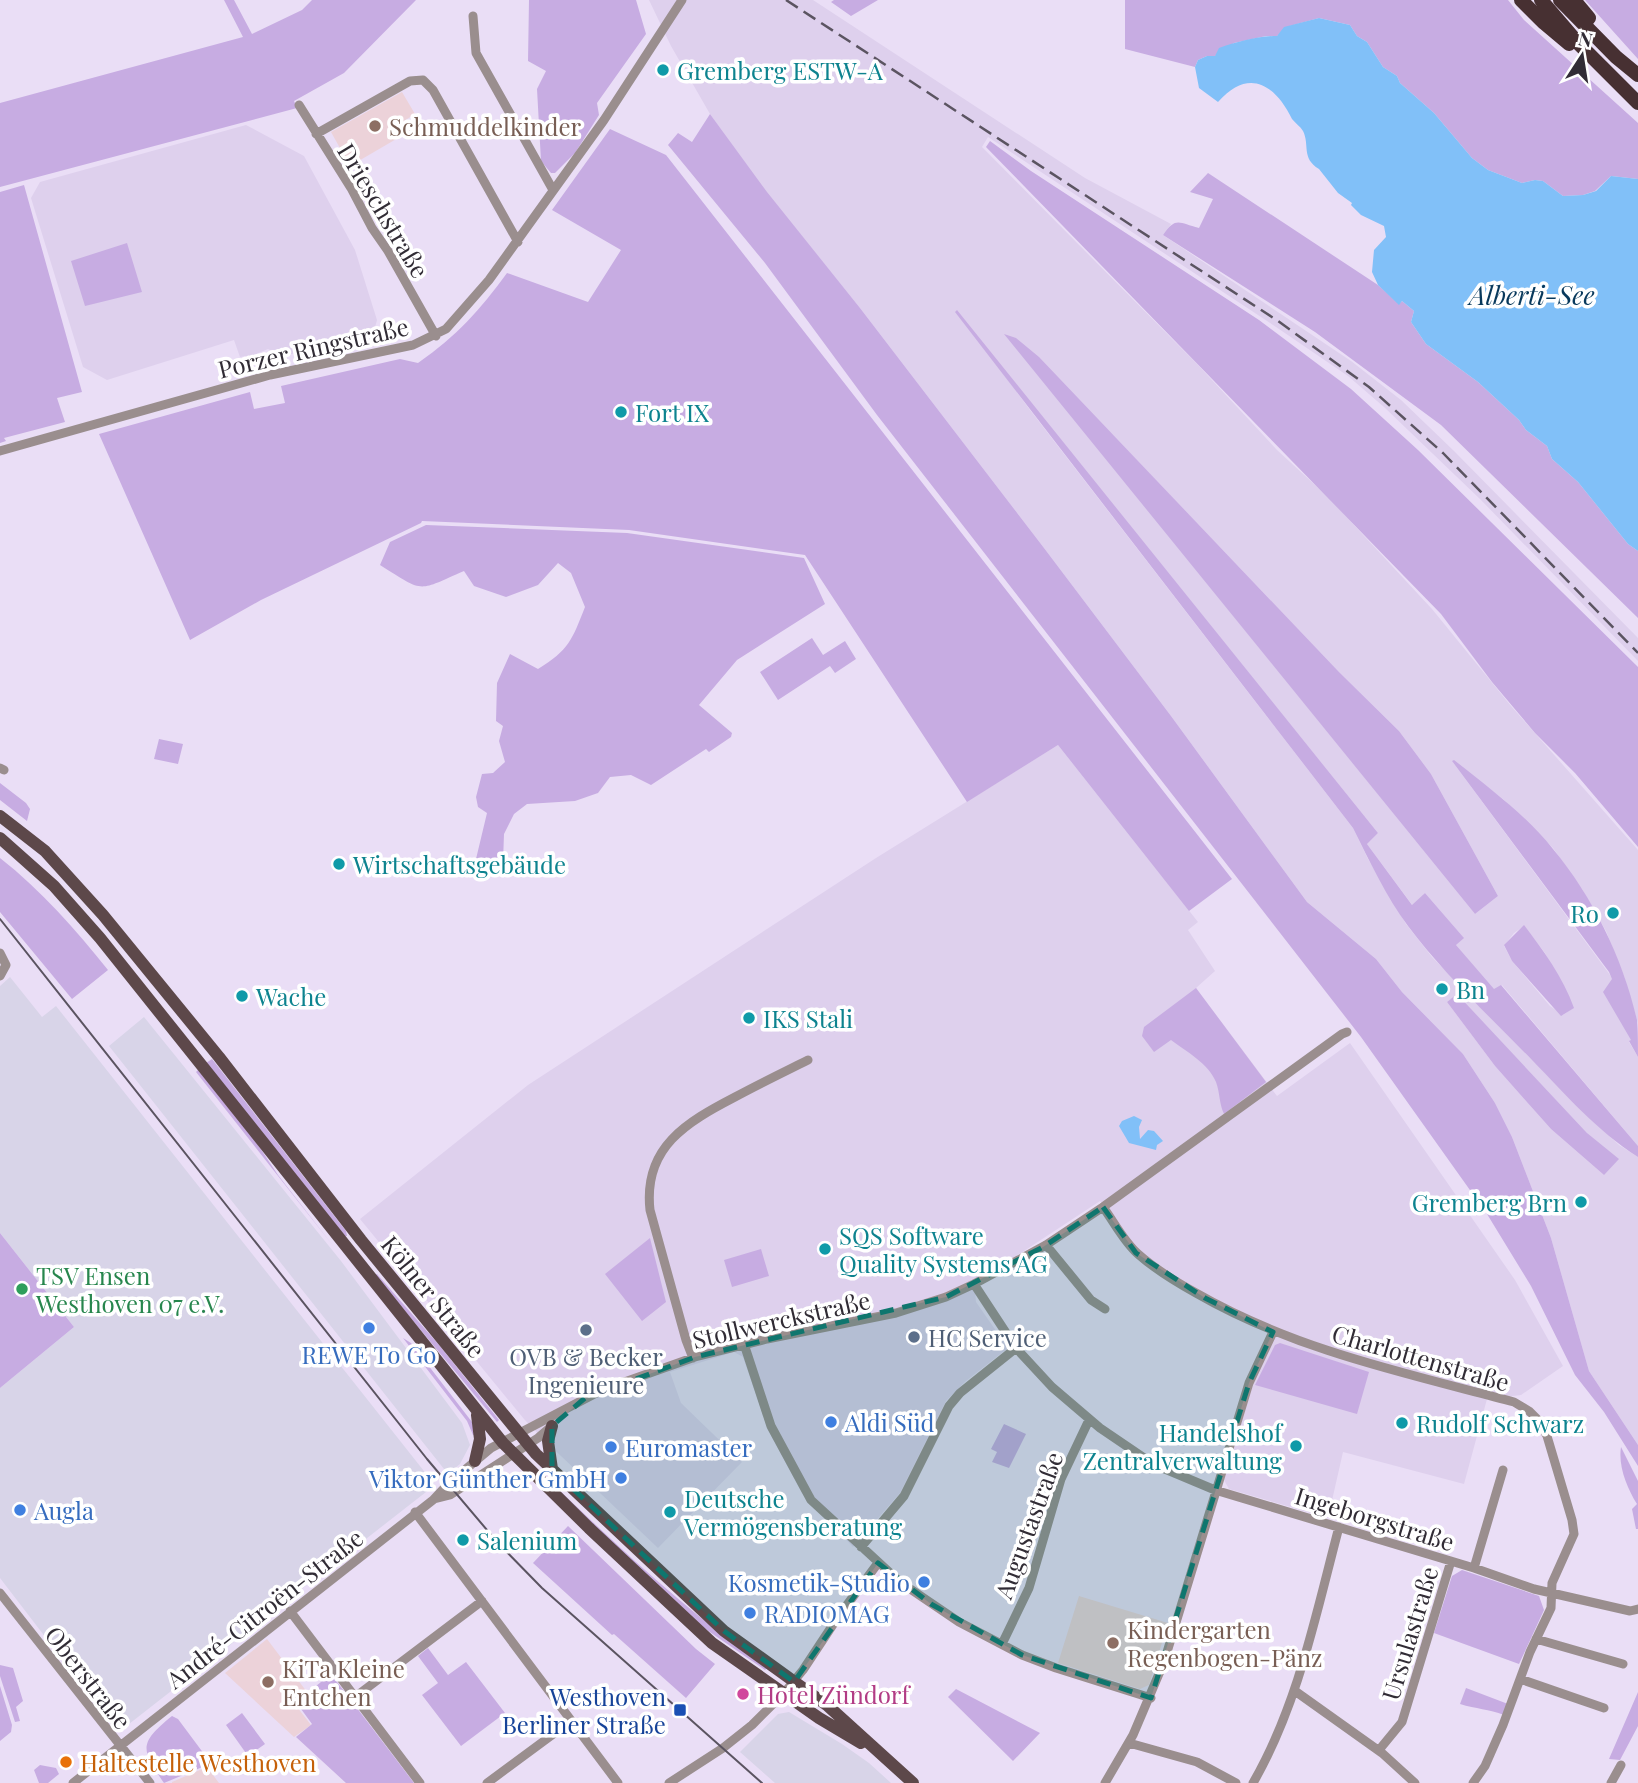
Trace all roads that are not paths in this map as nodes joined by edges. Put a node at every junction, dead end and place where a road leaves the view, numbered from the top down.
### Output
1 (682, 0) edge
2 (1521, 0) edge
3 (1541, 0) edge
4 (1560, 0) edge
5 (1574, 0) edge
6 (474, 16) dead end
7 (1638, 75) edge
8 (1622, 87) junction
9 (1638, 103) edge
10 (299, 105) dead end
11 (316, 134) junction
12 (553, 190) junction
13 (518, 242) junction
14 (436, 335) junction
15 (0, 451) edge
16 (0, 816) edge
17 (0, 838) edge
18 (0, 953) edge
19 (0, 976) edge
20 (1347, 1032) dead end
21 (808, 1060) dead end
22 (1104, 1207) junction
23 (1046, 1245) junction
24 (367, 1247) junction
25 (353, 1257) junction
26 (974, 1284) junction
27 (1105, 1308) dead end
28 (1273, 1332) junction
29 (744, 1345) junction
30 (1016, 1348) junction
31 (693, 1358) junction
32 (569, 1408) junction
33 (477, 1412) junction
34 (1090, 1420) junction
35 (552, 1426) junction
36 (519, 1434) junction
37 (503, 1443) junction
38 (528, 1444) junction
39 (513, 1454) junction
40 (475, 1461) junction
41 (552, 1469) junction
42 (1503, 1470) dead end
43 (1215, 1490) junction
44 (433, 1500) junction
45 (415, 1512) junction
46 (1339, 1527) junction
47 (861, 1547) junction
48 (1451, 1561) junction
49 (878, 1563) junction
50 (1474, 1567) junction
51 (0, 1593) edge
52 (1551, 1594) junction
53 (482, 1601) junction
54 (1638, 1609) edge
55 (290, 1611) junction
56 (1536, 1639) junction
57 (1002, 1644) junction
58 (1623, 1664) dead end
59 (1520, 1679) junction
60 (794, 1682) junction
61 (1295, 1691) junction
62 (784, 1693) junction
63 (355, 1697) junction
64 (1151, 1698) junction
65 (1604, 1708) dead end
66 (571, 1721) junction
67 (1129, 1743) junction
68 (119, 1746) junction
69 (1379, 1750) junction
70 (882, 1756) junction
71 (1621, 1765) dead end
72 (73, 1783) edge
73 (150, 1783) edge
74 (420, 1783) edge
75 (487, 1783) edge
76 (618, 1783) edge
77 (669, 1783) edge
78 (913, 1783) edge
79 (1105, 1783) edge
80 (1236, 1783) edge
81 (1253, 1783) edge
82 (1415, 1783) edge
83 (1473, 1783) edge
84 (1611, 1783) edge

1 - 12 street, Porzer Ringstraße
2 - 8 highway
3 - 8 highway
4 - 7 highway
5 - 7 highway
6 - 12 street
8 - 9 highway
10 - 11 street, Drieschstraße
11 - 13 street
11 - 14 street, Drieschstraße
12 - 13 street, Porzer Ringstraße
13 - 14 street, Porzer Ringstraße
14 - 15 street, Porzer Ringstraße
16 - 24 main road, Kölner Straße
17 - 25 main road, Kölner Straße
18 - 19 street
20 - 22 street, Stollwerckstraße
21 - 31 street
22 - 23 street, Stollwerckstraße
22 - 28 street, Charlottenstraße
23 - 26 street, Stollwerckstraße
23 - 27 street
24 - 25 main road
24 - 36 main road, Kölner Straße
25 - 33 main road, Kölner Straße
26 - 29 street, Stollwerckstraße
26 - 30 street, Ingeborgstraße
28 - 43 street
28 - 52 street, Charlottenstraße
29 - 31 street, Stollwerckstraße
29 - 47 street
30 - 34 street, Ingeborgstraße
30 - 47 street
31 - 32 street, Stollwerckstraße
32 - 35 street, Stollwerckstraße
32 - 36 street, Stollwerckstraße
33 - 37 main road, Kölner Straße
33 - 40 main road
34 - 43 street, Ingeborgstraße
34 - 57 street, Augustastraße
35 - 38 street, Stollwerckstraße
35 - 41 main road
36 - 37 street, Stollwerckstraße
36 - 38 main road, Kölner Straße
37 - 39 main road, Kölner Straße
37 - 40 street, André-Citroën-Straße
38 - 39 street, Stollwerckstraße
38 - 41 main road, Kölner Straße
39 - 44 street, André-Citroën-Straße
39 - 62 main road, Kölner Straße
40 - 44 street, André-Citroën-Straße
41 - 60 main road, Kölner Straße
42 - 50 street
43 - 46 street, Ingeborgstraße
43 - 64 street
44 - 45 street, André-Citroën-Straße
45 - 53 street
45 - 55 street, André-Citroën-Straße
46 - 48 street, Ingeborgstraße
46 - 61 street
47 - 49 street
48 - 50 street, Ingeborgstraße
48 - 69 street, Ursulastraße
49 - 57 street
49 - 60 street
50 - 52 street, Ingeborgstraße
51 - 68 street, Oberstraße
52 - 54 street, Ingeborgstraße
52 - 56 street, Charlottenstraße
53 - 63 street
53 - 66 street
55 - 63 street
55 - 68 street, André-Citroën-Straße
56 - 58 street
56 - 59 street, Charlottenstraße
57 - 64 street
59 - 65 street
59 - 83 street, Charlottenstraße
60 - 62 street
60 - 70 main road, Kölner Straße
61 - 69 street
61 - 81 street
62 - 70 main road, Kölner Straße
62 - 77 street
63 - 74 street
64 - 67 street
66 - 75 street
66 - 76 street
67 - 79 street
67 - 80 street
68 - 72 street, André-Citroën-Straße
68 - 73 street, Oberstraße
69 - 82 street
70 - 78 main road, Kölner Straße
71 - 84 street

